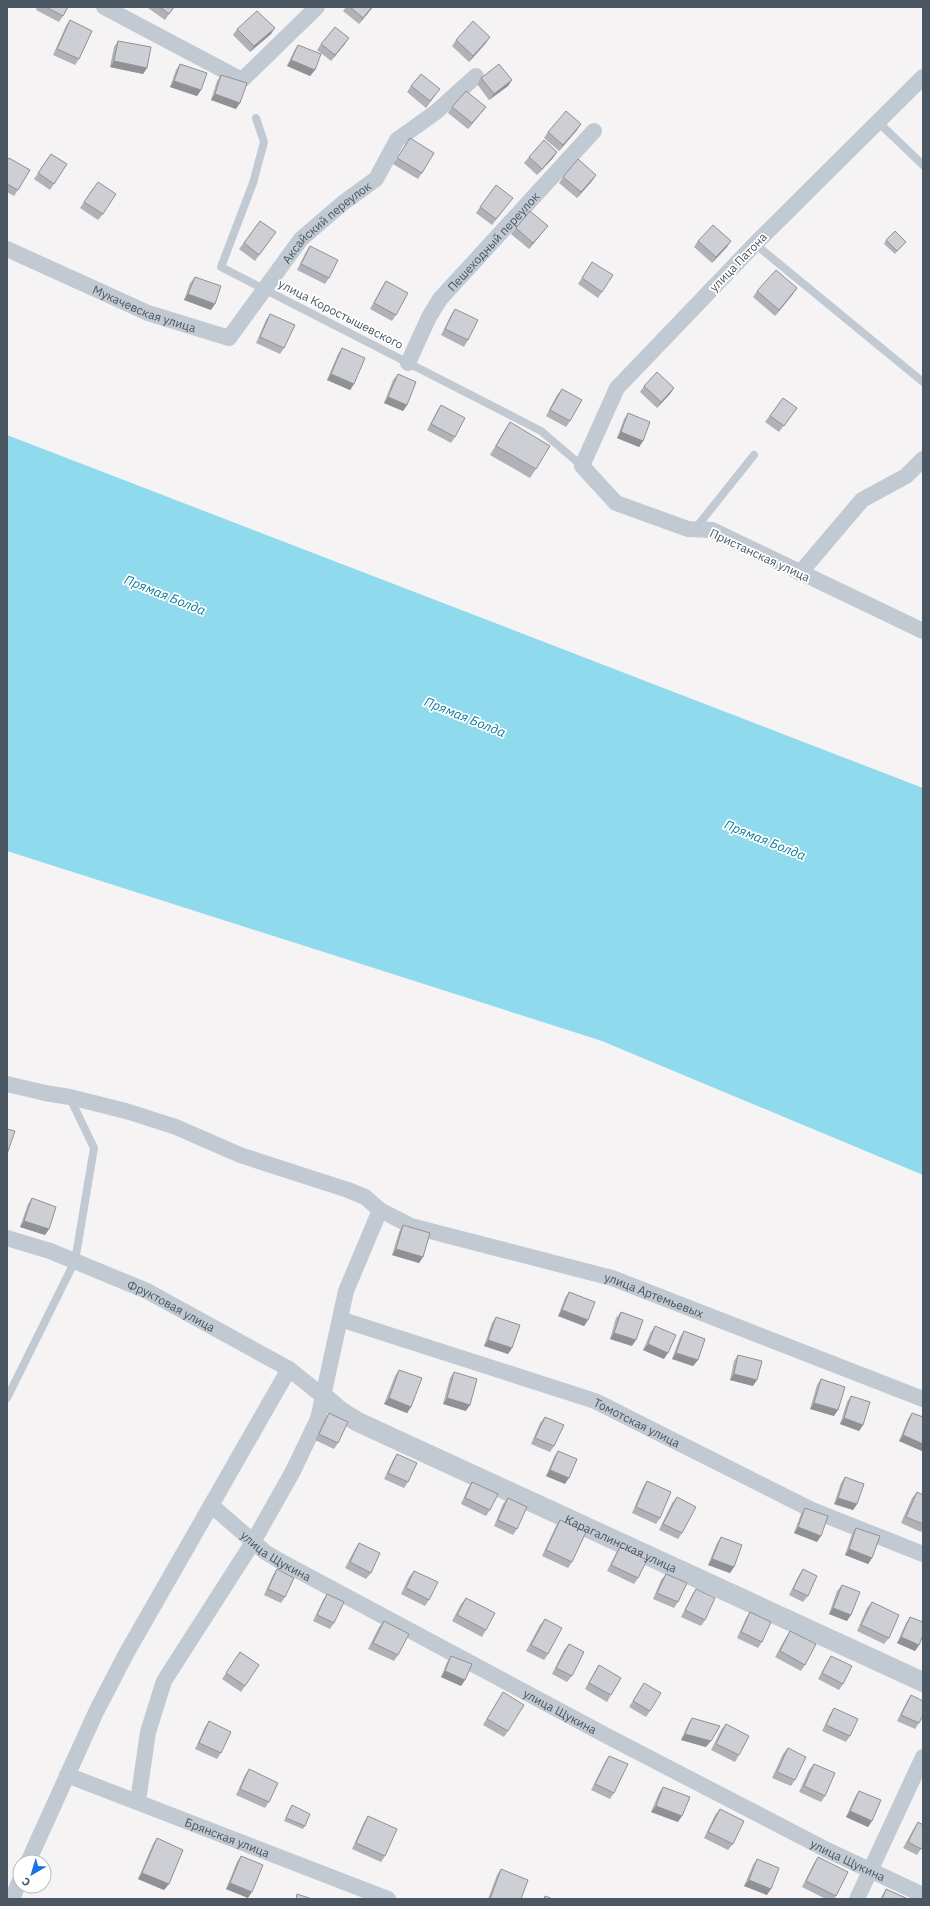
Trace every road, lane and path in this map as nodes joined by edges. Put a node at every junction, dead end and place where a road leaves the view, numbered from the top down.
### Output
1 (104, 7) edge
2 (317, 7) edge
3 (476, 76) dead end
4 (923, 77) edge
5 (256, 118) dead end
6 (878, 122) junction
7 (594, 131) dead end
8 (923, 165) edge
9 (755, 244) junction
10 (7, 249) edge
11 (264, 289) junction
12 (408, 363) junction
13 (923, 382) edge
14 (754, 455) dead end
15 (923, 459) edge
16 (582, 466) junction
17 (695, 529) junction
18 (800, 573) junction
19 (923, 631) edge
20 (7, 1084) edge
21 (70, 1097) junction
22 (380, 1210) junction
23 (7, 1238) edge
24 (75, 1261) junction
25 (340, 1319) junction
26 (288, 1369) junction
27 (324, 1397) junction
28 (7, 1398) edge
29 (923, 1399) edge
30 (211, 1505) junction
31 (253, 1542) junction
32 (923, 1554) edge
33 (923, 1682) edge
34 (923, 1757) edge
35 (67, 1775) junction
36 (138, 1801) junction
37 (32, 1854) edge
38 (870, 1871) junction
39 (923, 1895) edge
40 (388, 1899) edge
41 (857, 1899) edge

1 - 2 street
3 - 11 street, Аксайский переулок
4 - 6 street, улица Патона
5 - 11 lane, улица Коростышевского
6 - 8 lane
6 - 9 street, улица Патона
7 - 12 street, Пешеходный переулок
9 - 13 lane
9 - 16 street, улица Патона
10 - 11 street, Мукачевская улица
11 - 12 lane, улица Коростышевского
12 - 16 lane, улица Коростышевского
14 - 17 lane
15 - 18 street
16 - 17 street, Пристанская улица
17 - 18 street, Пристанская улица
18 - 19 street, Пристанская улица
20 - 21 street, улица Артемьевых
21 - 22 street, улица Артемьевых
21 - 24 lane
22 - 25 street
22 - 29 street, улица Артемьевых
23 - 24 street, Фруктовая улица
24 - 26 street, Фруктовая улица
24 - 28 lane
25 - 27 street
25 - 32 street, Томотская улица
26 - 27 street, Фруктовая улица
26 - 30 street
27 - 31 street
27 - 33 street, Карагалинская улица
30 - 31 street, улица Щукина
30 - 35 street
31 - 36 street
31 - 38 street, улица Щукина
34 - 38 street
35 - 36 street, Брянская улица
35 - 37 street
36 - 40 street, Брянская улица
38 - 39 street, улица Щукина
38 - 41 street

